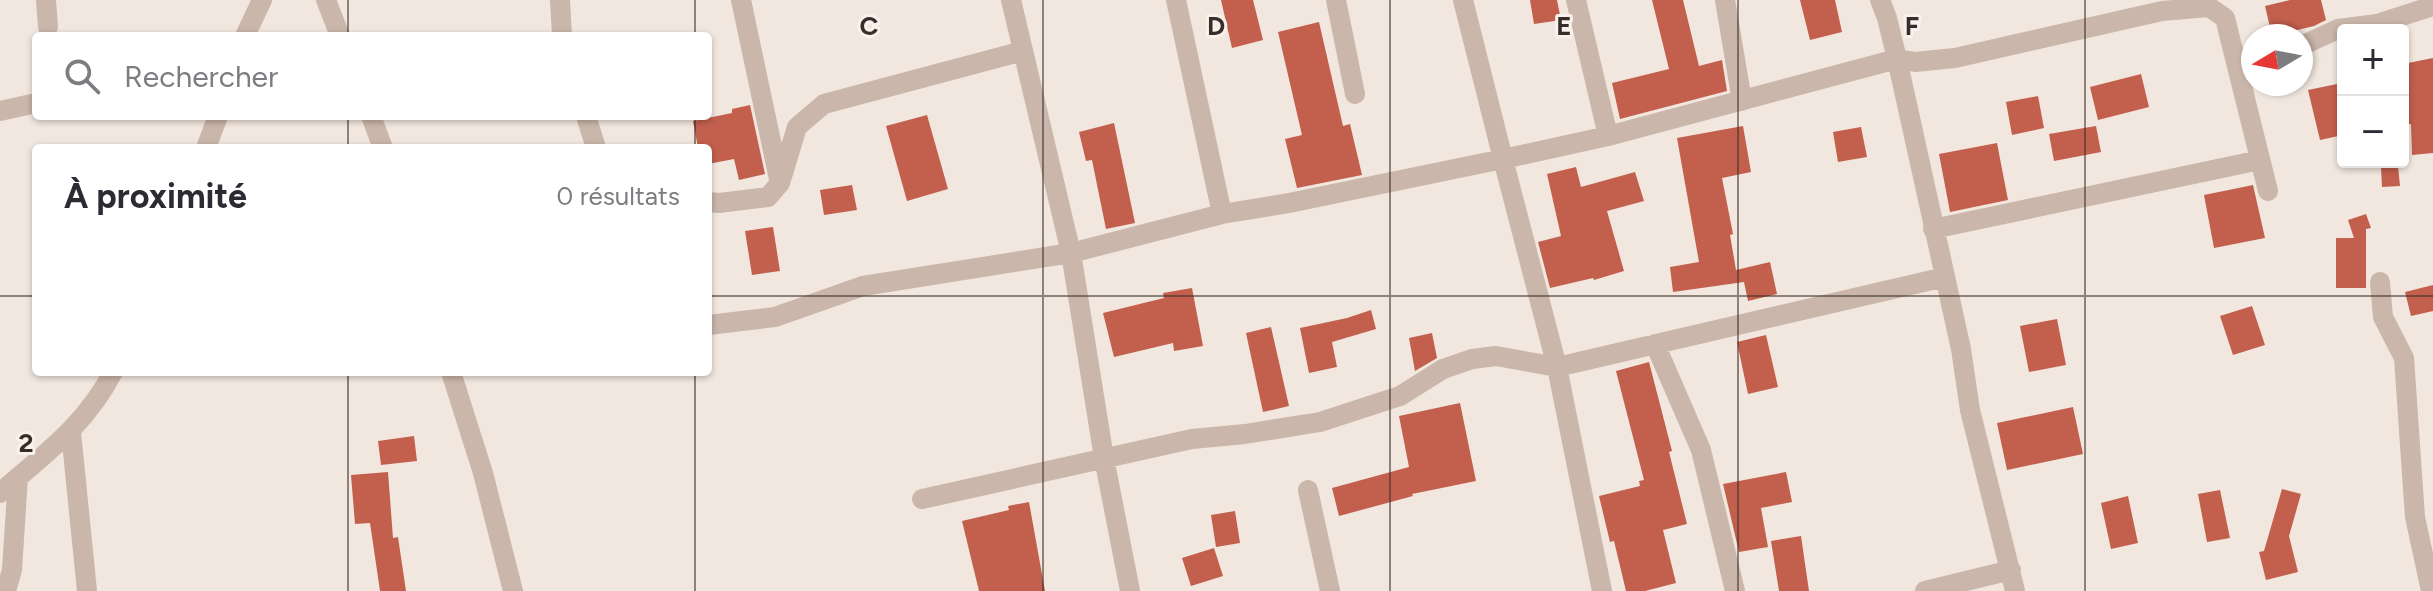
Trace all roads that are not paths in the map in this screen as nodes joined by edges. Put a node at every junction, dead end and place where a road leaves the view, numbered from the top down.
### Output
1 (46, 0) edge
2 (262, 0) edge
3 (326, 0) edge
4 (560, 0) edge
5 (741, 0) edge
6 (1011, 0) edge
7 (1176, 0) edge
8 (1336, 0) edge
9 (1463, 0) edge
10 (1576, 0) edge
11 (1725, 0) edge
12 (1880, 0) edge
13 (2433, 6) edge
14 (48, 27) dead end
15 (247, 32) edge
16 (338, 32) edge
17 (562, 32) edge
18 (2313, 40) edge
19 (1023, 51) junction
20 (2241, 58) edge
21 (1897, 59) junction
22 (1355, 94) dead end
23 (2250, 96) edge
24 (1742, 101) junction
25 (32, 104) edge
26 (0, 111) edge
27 (216, 120) edge
28 (372, 120) edge
29 (587, 120) edge
30 (1608, 136) junction
31 (208, 144) edge
32 (382, 144) edge
33 (595, 144) edge
34 (1503, 159) junction
35 (2260, 160) junction
36 (780, 183) junction
37 (2268, 191) dead end
38 (712, 202) edge
39 (1222, 214) junction
40 (1933, 229) junction
41 (1071, 253) junction
42 (1945, 277) junction
43 (2380, 282) dead end
44 (712, 325) edge
45 (1655, 344) junction
46 (1557, 367) junction
47 (111, 376) edge
48 (452, 376) edge
49 (71, 432) junction
50 (1104, 458) junction
51 (18, 477) junction
52 (1308, 490) dead end
53 (0, 493) edge
54 (922, 499) dead end
55 (2425, 562) junction
56 (2011, 570) junction
57 (6, 591) edge
58 (87, 591) edge
59 (513, 591) edge
60 (1130, 591) edge
61 (1330, 591) edge
62 (1602, 591) edge
63 (1735, 591) edge
64 (1925, 591) edge
65 (2015, 591) edge
66 (2412, 591) edge
67 (2431, 591) edge

1 - 14 street
2 - 15 street
3 - 16 street
4 - 17 street
5 - 36 street
6 - 19 street
7 - 39 street
8 - 22 street
9 - 34 street
10 - 30 street
11 - 24 street
12 - 21 street
13 - 18 street
19 - 36 street
19 - 41 street
20 - 21 street
21 - 24 street
21 - 40 street
23 - 35 street
24 - 30 street
25 - 26 street
27 - 31 street
28 - 32 street
29 - 33 street
30 - 34 street
34 - 39 street
34 - 46 street
35 - 37 street
35 - 40 street
36 - 38 street
39 - 41 street
40 - 42 street
41 - 44 street
41 - 50 street
42 - 45 street
42 - 56 street
43 - 55 street
45 - 46 street
45 - 63 street
46 - 50 street
46 - 62 street
47 - 49 street
48 - 59 street
49 - 51 street
49 - 58 street
50 - 54 street
50 - 60 street
51 - 53 street
51 - 57 street
52 - 61 street
55 - 66 street
55 - 67 street
56 - 64 street
56 - 65 street

